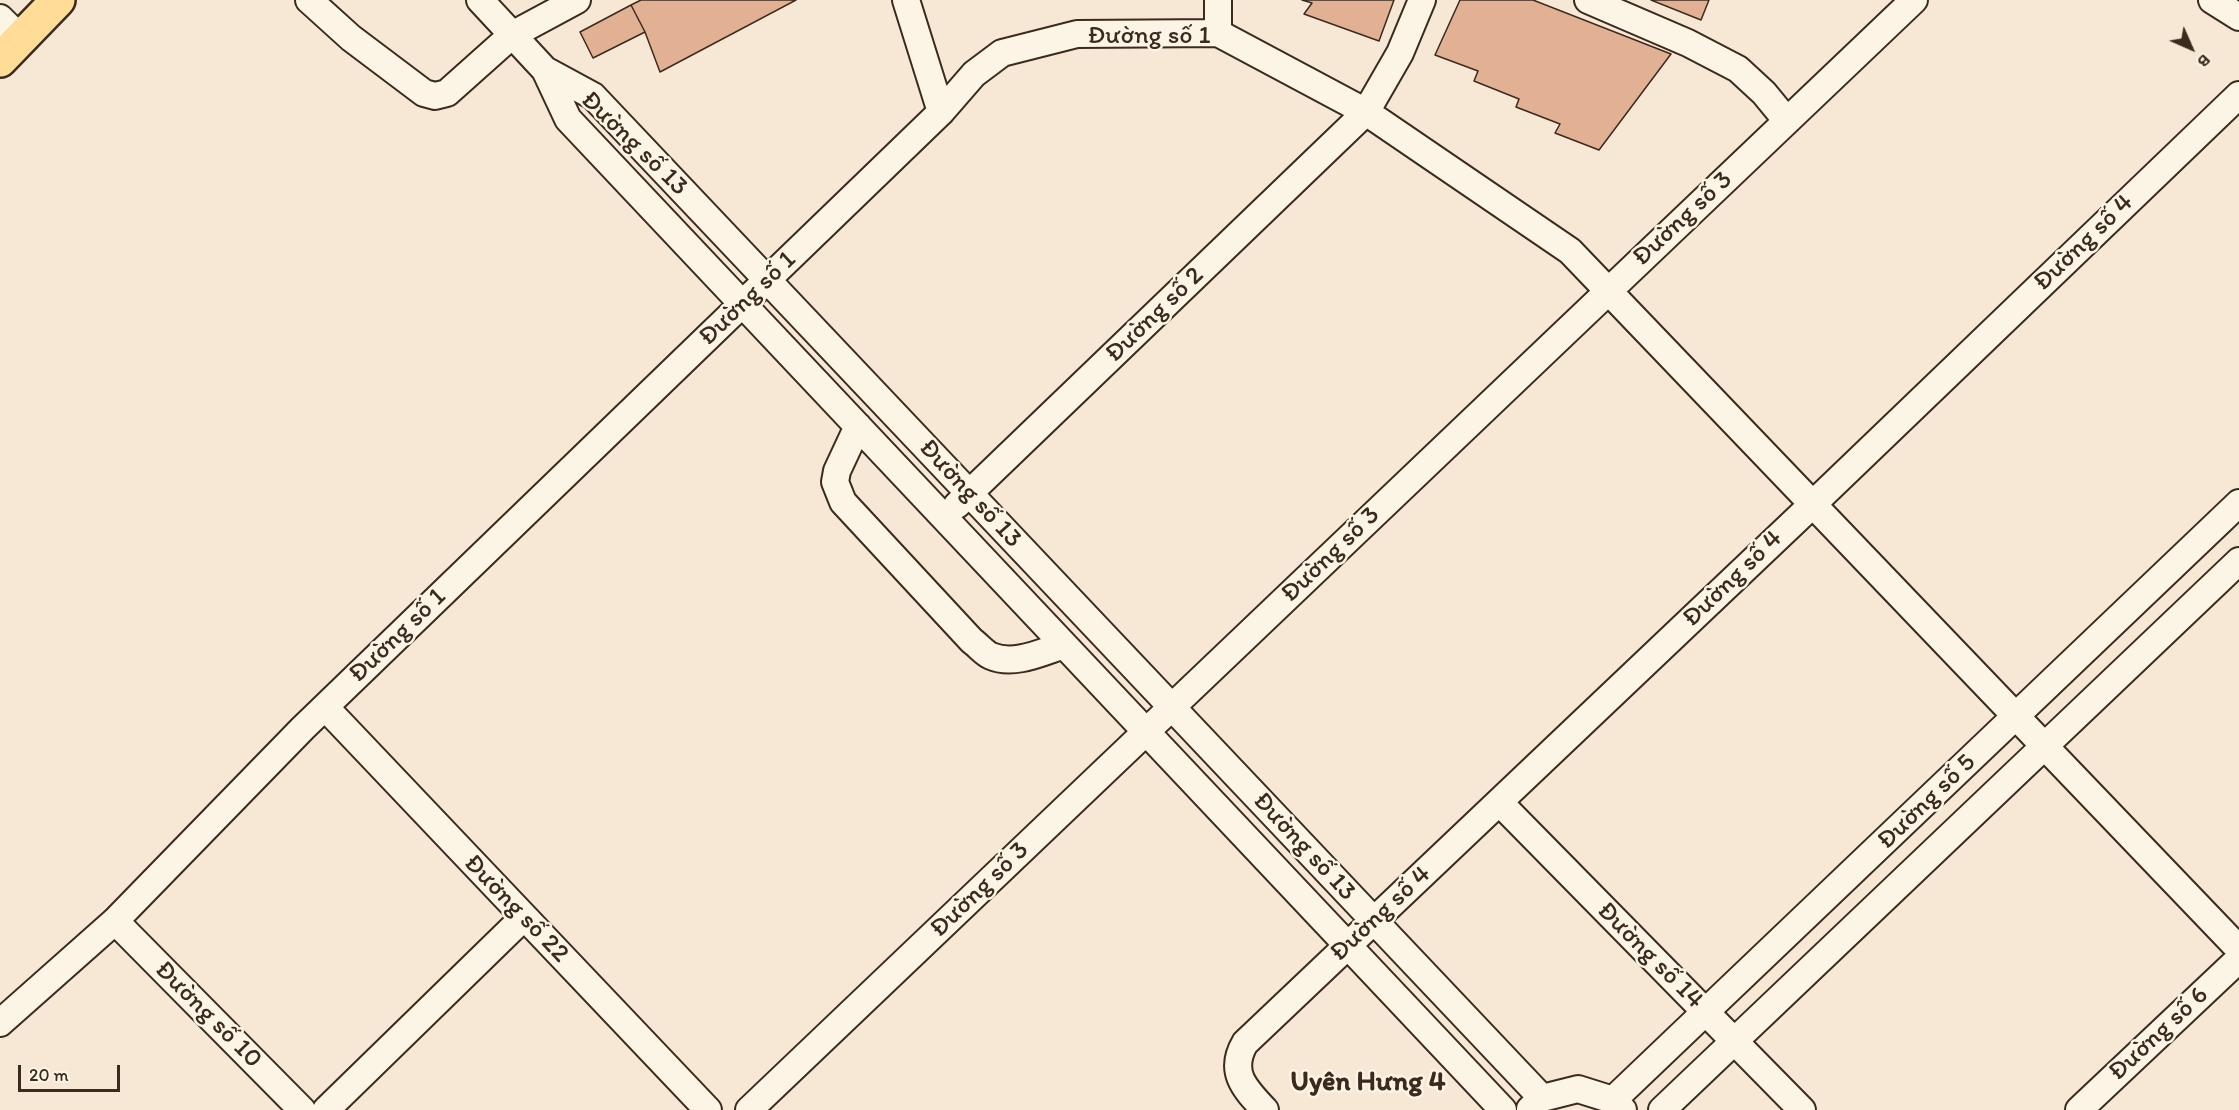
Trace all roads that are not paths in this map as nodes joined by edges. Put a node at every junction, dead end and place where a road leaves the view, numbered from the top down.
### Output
1 (58, 0) edge
2 (309, 0) edge
3 (480, 0) edge
4 (578, 0) edge
5 (906, 0) edge
6 (1218, 0) edge
7 (1422, 0) edge
8 (1588, 0) edge
9 (2212, 0) edge
10 (1911, 1) edge
11 (2239, 17) edge
12 (1218, 33) junction
13 (512, 35) junction
14 (7, 39) edge
15 (545, 70) junction
16 (2239, 95) edge
17 (941, 112) junction
18 (1366, 112) junction
19 (1787, 121) junction
20 (767, 280) junction
21 (1609, 290) junction
22 (743, 304) junction
23 (858, 426) junction
24 (969, 493) junction
25 (2239, 503) edge
26 (1813, 504) junction
27 (944, 518) junction
28 (2239, 561) edge
29 (1064, 645) junction
30 (325, 707) junction
31 (1171, 707) junction
32 (2016, 717) junction
33 (1146, 732) junction
34 (2044, 748) junction
35 (1499, 802) junction
36 (524, 917) junction
37 (1374, 920) junction
38 (115, 921) junction
39 (1347, 945) junction
40 (2239, 949) edge
41 (2239, 959) edge
42 (1706, 1012) junction
43 (0, 1023) edge
44 (1734, 1042) junction
45 (1535, 1104) edge
46 (1618, 1105) edge
47 (302, 1110) edge
48 (326, 1110) edge
49 (708, 1110) edge
50 (749, 1110) edge
51 (1264, 1110) edge
52 (1503, 1110) edge
53 (1662, 1110) edge
54 (1802, 1110) edge
55 (2079, 1110) edge

1 - 14 main road
2 - 13 street
3 - 13 street
4 - 13 street
5 - 17 street
6 - 12 street
7 - 18 street, Đường số 2
8 - 19 street
9 - 11 street
10 - 19 street, Đường số 3
12 - 17 street, Đường số 1
12 - 18 street, Đường số 1
13 - 15 street
15 - 20 street, Đường số 13
15 - 22 street, Đường số 13
16 - 26 street, Đường số 4
17 - 20 street, Đường số 1
18 - 21 street, Đường số 1
18 - 24 street, Đường số 2
19 - 21 street, Đường số 3
20 - 22 street, Đường số 1
20 - 24 street, Đường số 13
21 - 26 street, Đường số 1
21 - 31 street, Đường số 3
22 - 23 street, Đường số 13
22 - 30 street, Đường số 1
23 - 27 street, Đường số 13
23 - 29 street
24 - 27 street, Đường số 2
24 - 31 street, Đường số 13
25 - 32 street, Đường số 5
26 - 32 street, Đường số 1
26 - 35 street, Đường số 4
27 - 29 street, Đường số 13
28 - 34 street, Đường số 5
29 - 33 street, Đường số 13
30 - 36 street, Đường số 22
30 - 38 street, Đường số 1
31 - 33 street, Đường số 3
31 - 37 street, Đường số 13
32 - 34 street, Đường số 1
32 - 42 street, Đường số 5
33 - 39 street, Đường số 13
33 - 50 street, Đường số 3
34 - 40 street, Đường số 1
34 - 44 street, Đường số 5
35 - 37 street, Đường số 4
35 - 42 street, Đường số 14
36 - 48 street
36 - 49 street, Đường số 22
37 - 39 street, Đường số 4
37 - 45 street, Đường số 13
38 - 43 street, Đường số 1
38 - 47 street, Đường số 10
39 - 51 street, Đường số 4
39 - 52 street, Đường số 13
41 - 55 street, Đường số 6
42 - 44 street, Đường số 14
42 - 46 street, Đường số 5
44 - 53 street, Đường số 5
44 - 54 street, Đường số 14
45 - 46 street

